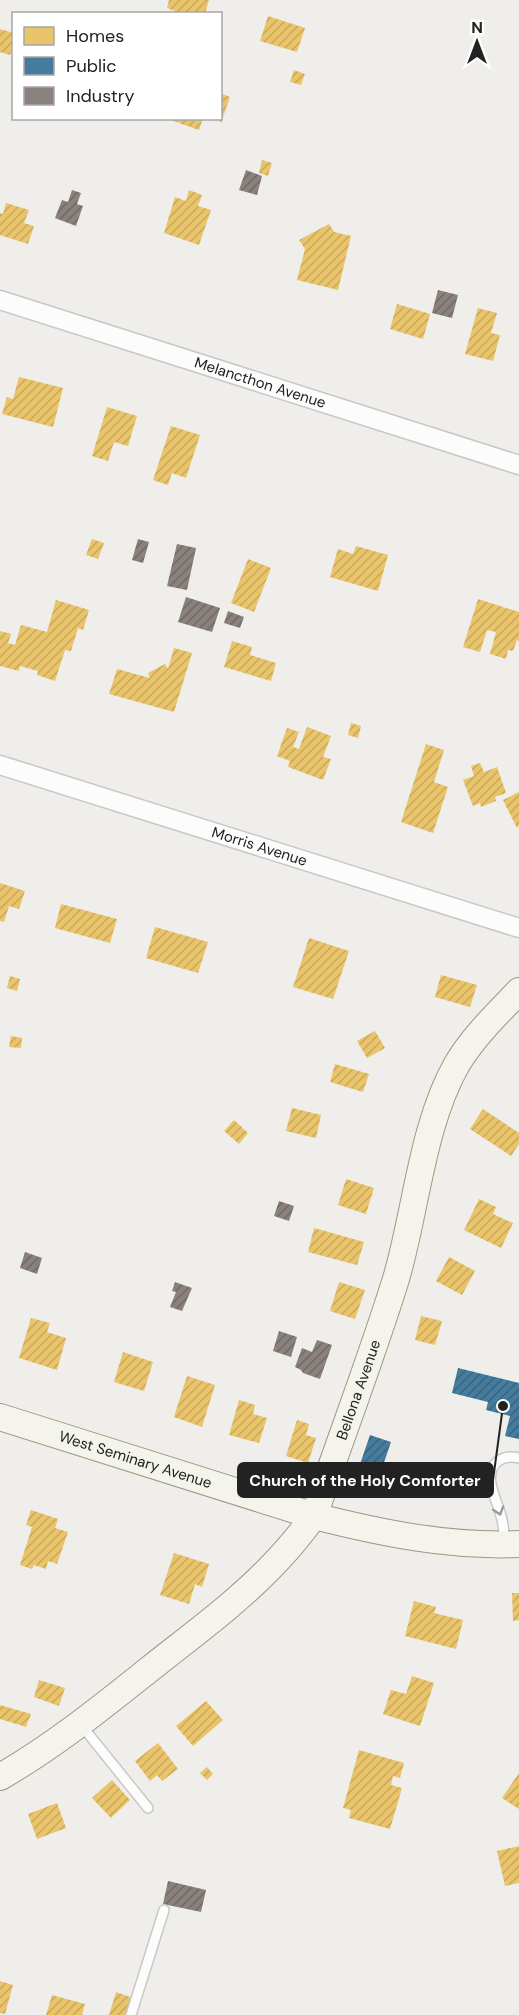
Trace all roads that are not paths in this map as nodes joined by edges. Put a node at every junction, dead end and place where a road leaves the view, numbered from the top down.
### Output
1 (0, 300) edge
2 (519, 465) edge
3 (0, 765) edge
4 (519, 928) edge
5 (519, 991) edge
6 (0, 1417) edge
7 (519, 1458) edge
8 (314, 1516) junction
9 (512, 1544) edge
10 (80, 1724) junction
11 (0, 1777) edge
12 (148, 1808) dead end
13 (164, 1910) dead end
14 (131, 2015) edge

1 - 2 street, Melancthon Avenue
3 - 4 street, Morris Avenue
5 - 8 street, Bellona Avenue
6 - 8 street, West Seminary Avenue
7 -> 9 lane
8 - 9 street, West Seminary Avenue
8 - 10 street, Bellona Avenue
10 - 11 street, Bellona Avenue
10 - 12 lane
13 - 14 lane

